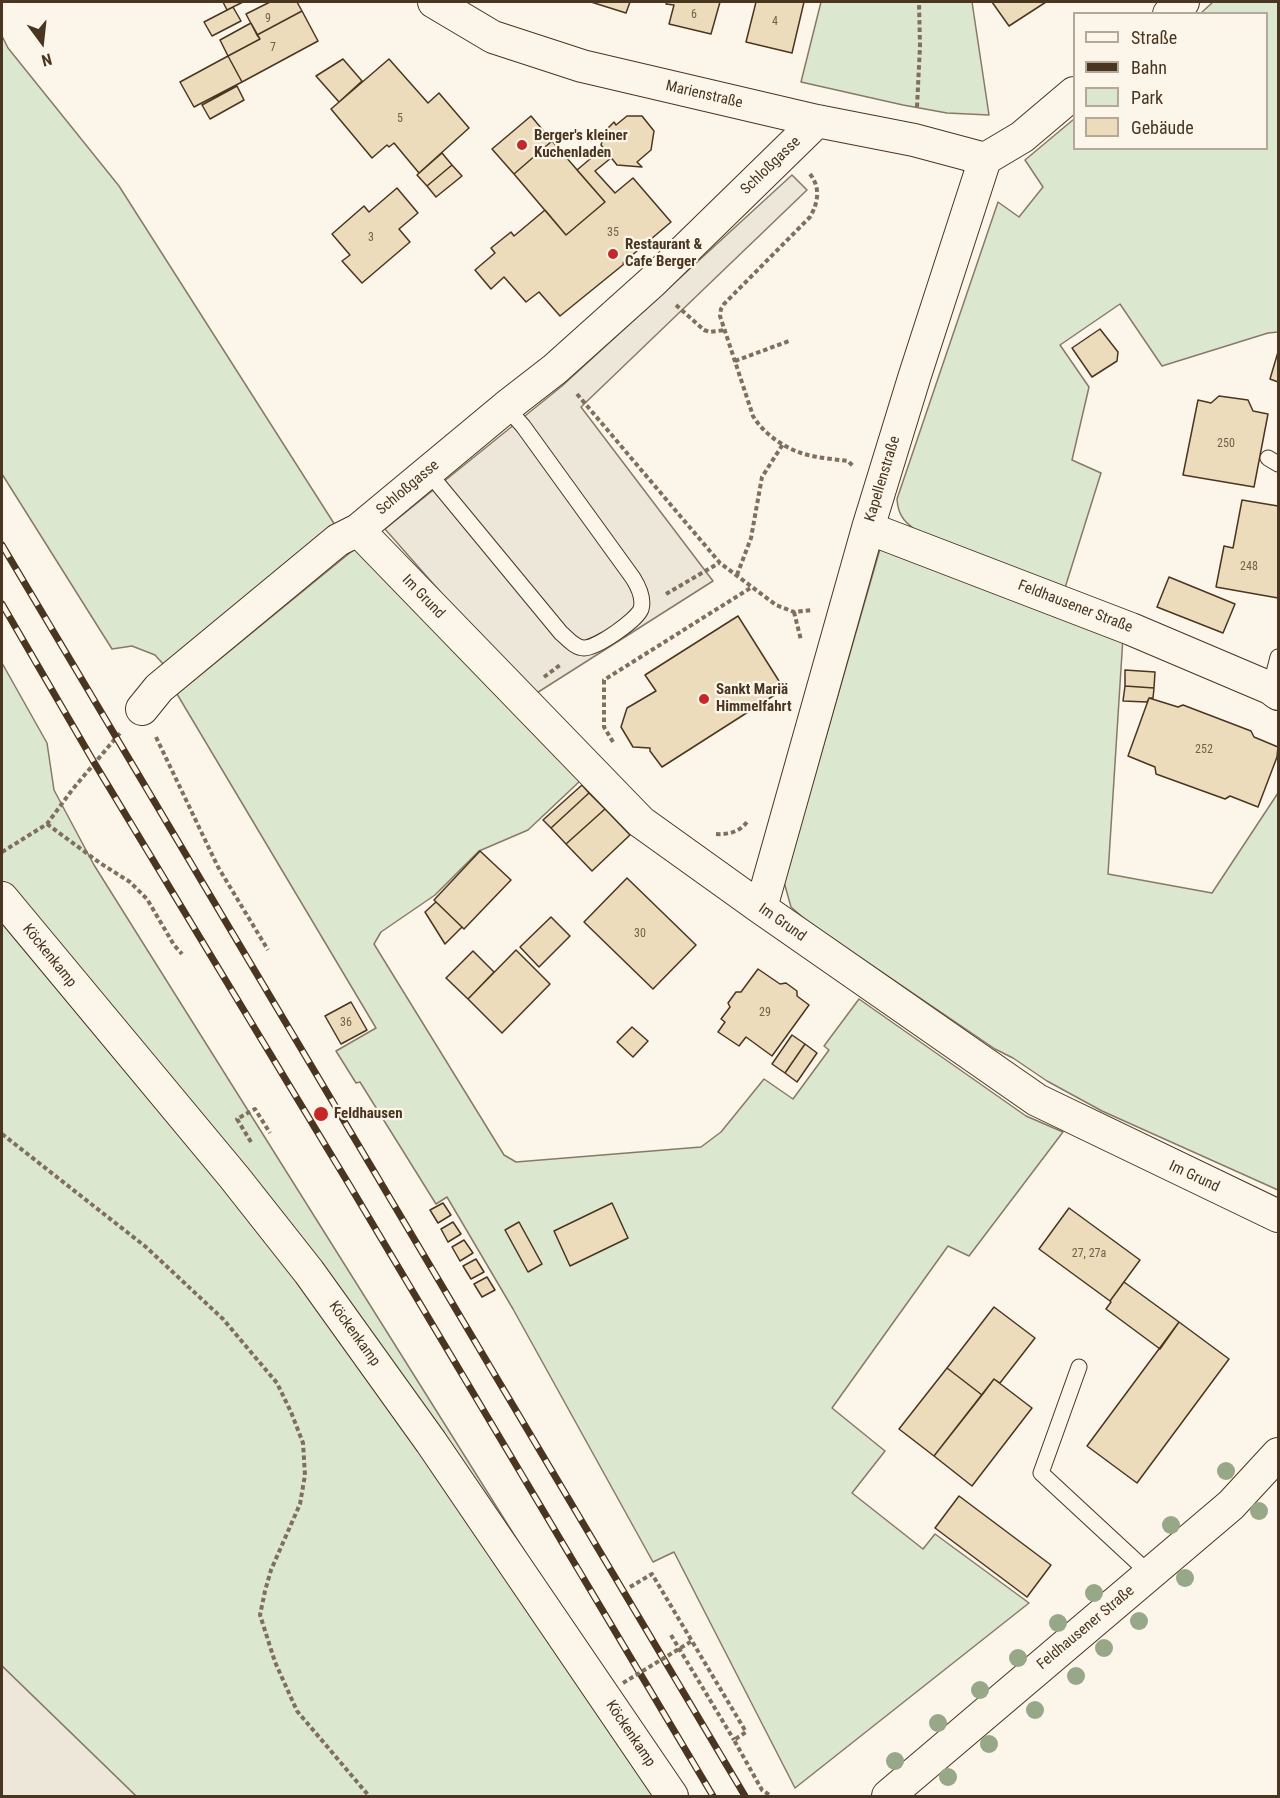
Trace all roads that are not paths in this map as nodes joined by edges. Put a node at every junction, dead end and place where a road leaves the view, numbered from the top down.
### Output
1 (434, 2) edge
2 (1184, 2) edge
3 (1172, 12) edge
4 (1073, 94) edge
5 (817, 121) junction
6 (985, 159) junction
7 (506, 407) junction
8 (428, 472) junction
9 (867, 528) junction
10 (358, 530) junction
11 (1278, 657) edge
12 (1274, 691) edge
13 (142, 709) road end
14 (2, 898) edge
15 (761, 908) junction
16 (1278, 1216) edge
17 (1079, 1367) dead end
18 (1278, 1454) edge
19 (1150, 1574) junction
20 (672, 1797) edge
21 (888, 1797) edge

1 - 5 street, Marienstraße
2 - 3 street
4 - 6 street
5 - 6 street, Marienstraße
5 - 7 street, Schloßgasse
6 - 9 street, Kapellenstraße
7 - 8 street, Schloßgasse
7 - 8 lane
8 - 10 street, Schloßgasse
9 - 12 street, Feldhausener Straße
9 - 15 street, Kapellenstraße
10 - 13 street, Schloßgasse
10 - 15 street, Im Grund
11 - 12 lane
14 - 20 street, Köckenkamp
15 - 16 street, Im Grund
17 - 19 lane
18 - 19 street, Feldhausener Straße
19 - 21 street, Feldhausener Straße

